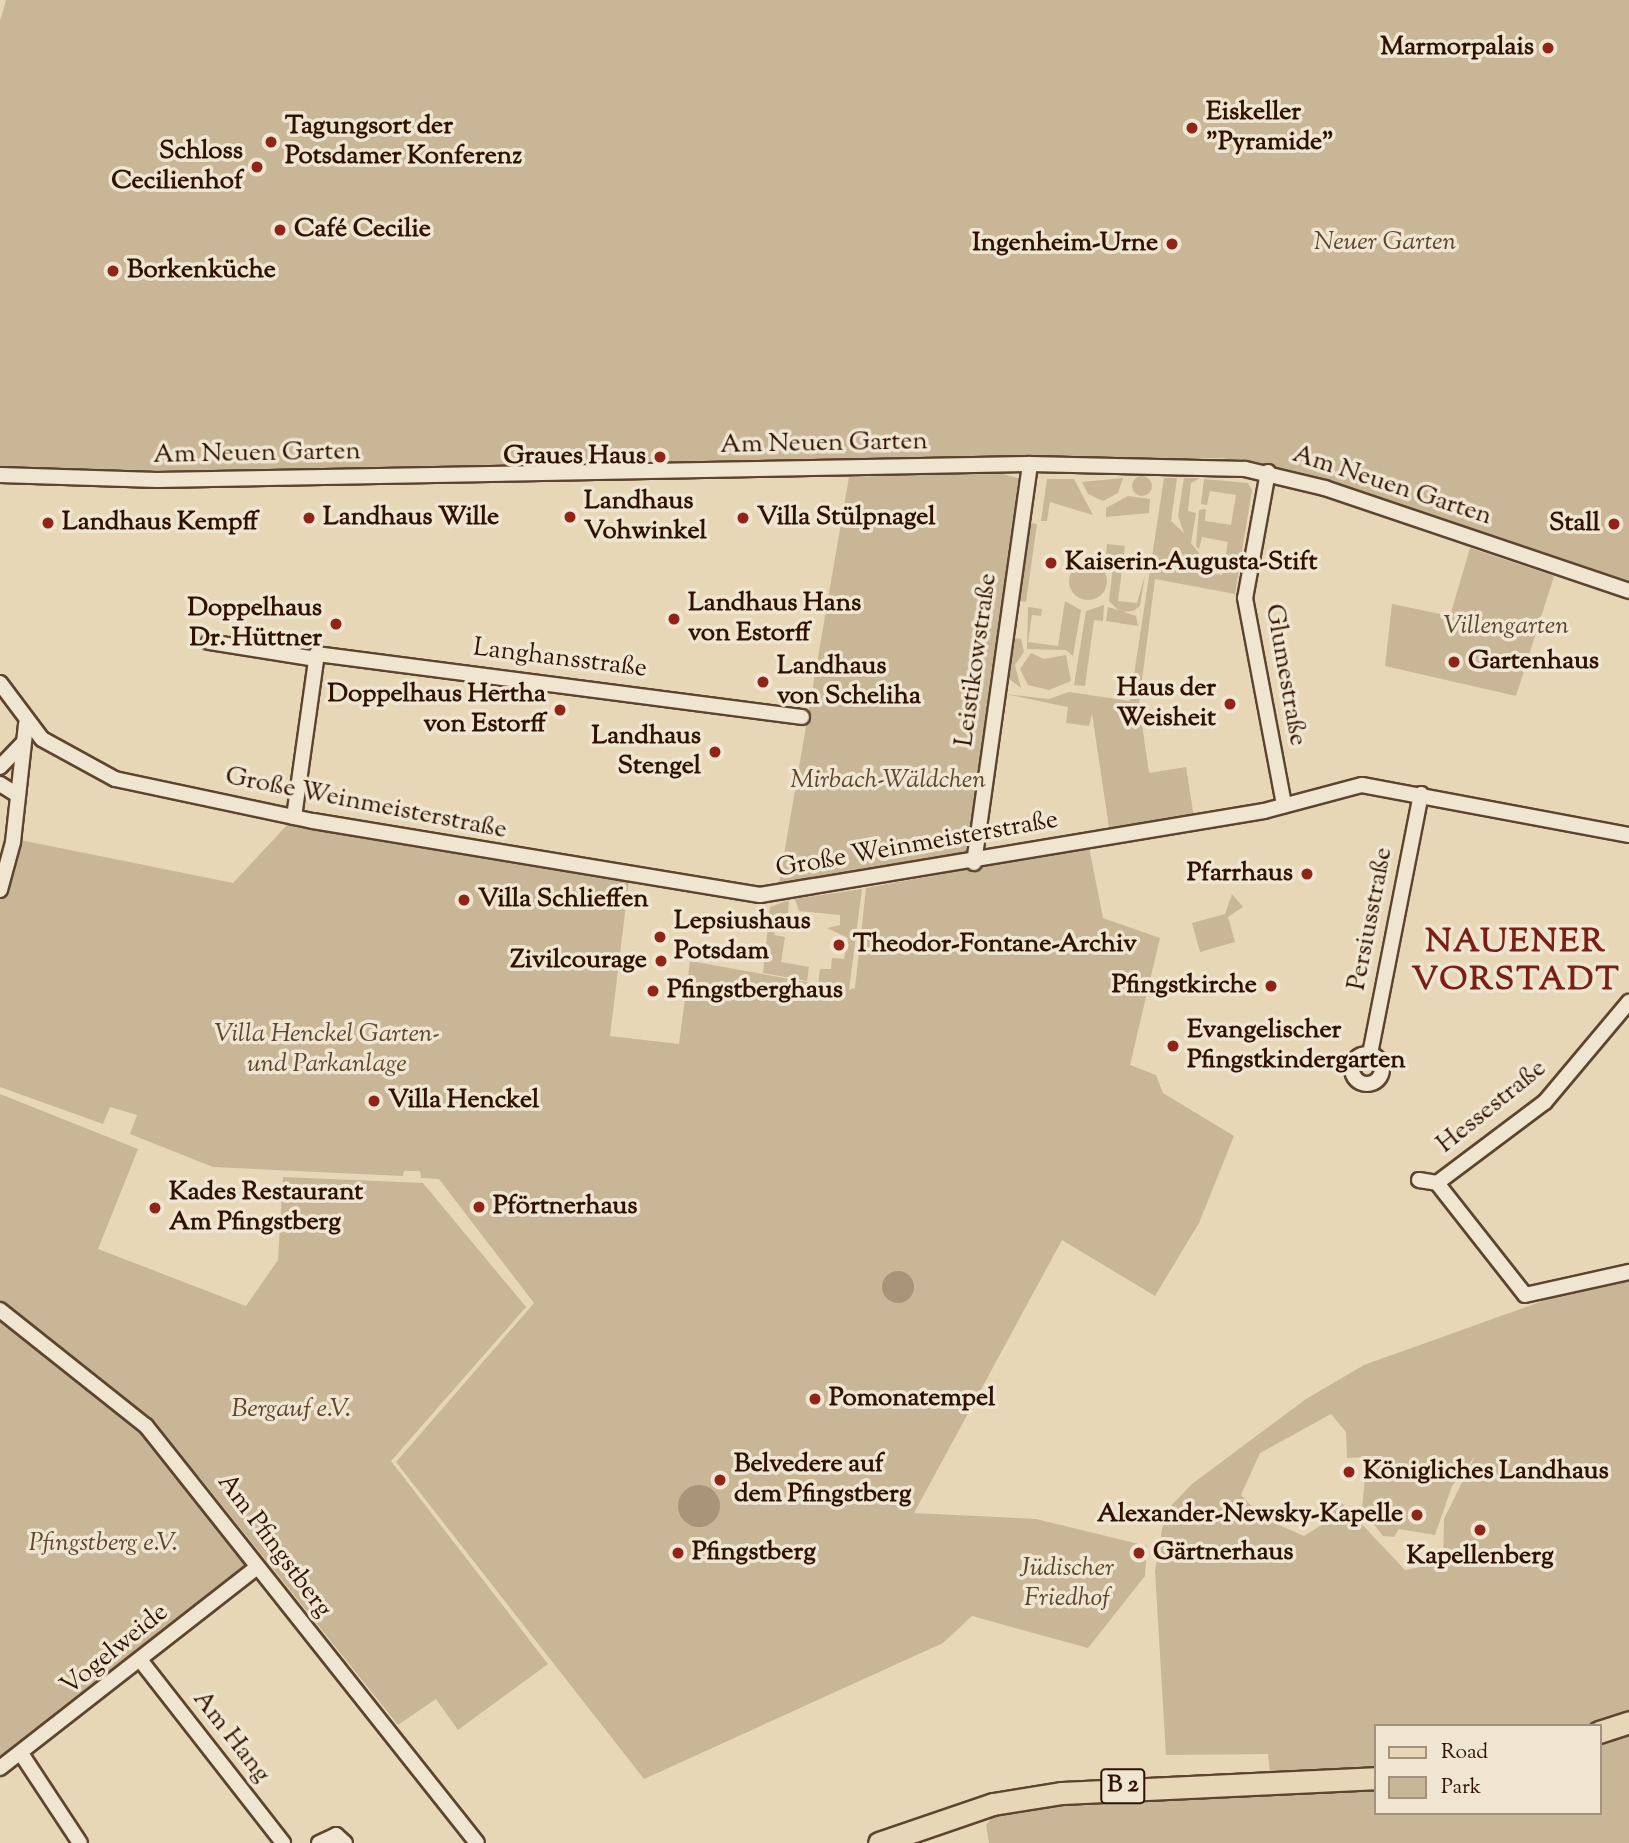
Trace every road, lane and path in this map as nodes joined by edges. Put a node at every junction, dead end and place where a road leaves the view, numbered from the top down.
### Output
1 (1030, 464) junction
2 (1268, 472) junction
3 (0, 475) edge
4 (1629, 590) edge
5 (209, 642) dead end
6 (316, 659) junction
7 (0, 682) edge
8 (802, 718) dead end
9 (26, 724) junction
10 (22, 744) junction
11 (0, 767) edge
12 (0, 784) edge
13 (16, 794) junction
14 (1421, 794) junction
15 (1284, 805) junction
16 (294, 817) junction
17 (1629, 835) edge
18 (974, 863) junction
19 (0, 890) edge
20 (1629, 1002) edge
21 (1370, 1054) dead end
22 (1419, 1181) dead end
23 (1437, 1184) junction
24 (1629, 1272) edge
25 (0, 1310) edge
26 (257, 1567) junction
27 (141, 1661) junction
28 (1629, 1722) edge
29 (1601, 1731) edge
30 (22, 1755) junction
31 (0, 1768) edge
32 (1374, 1778) edge
33 (80, 1843) edge
34 (283, 1843) edge
35 (320, 1843) edge
36 (345, 1843) edge
37 (477, 1843) edge
38 (879, 1843) edge

1 - 2 street, Am Neuen Garten
1 - 3 street, Am Neuen Garten
1 - 18 street, Leistikowstraße
2 - 4 street, Am Neuen Garten
2 - 15 street, Glumestraße
5 - 6 street, Langhansstraße
6 - 8 street, Langhansstraße
6 - 16 street
7 - 9 street, Große Weinmeisterstraße
9 - 10 street
9 - 16 street, Große Weinmeisterstraße
10 - 11 street
10 - 13 street
12 - 13 street
13 - 19 street
14 - 15 street, Große Weinmeisterstraße
14 - 17 street, Große Weinmeisterstraße
14 - 21 street, Persiusstraße
15 - 18 street, Große Weinmeisterstraße
16 - 18 street, Große Weinmeisterstraße
20 - 23 street, Hessestraße
22 - 23 street, Hessestraße
23 - 24 street, Hessestraße
25 - 26 street, Am Pfingstberg
26 - 27 street, Vogelweide
26 - 37 street, Am Pfingstberg
27 - 30 street, Vogelweide
27 - 34 street, Am Hang
28 - 29 main road
30 - 31 street, Vogelweide
30 - 33 street
32 - 38 main road, B 2
35 - 36 street

